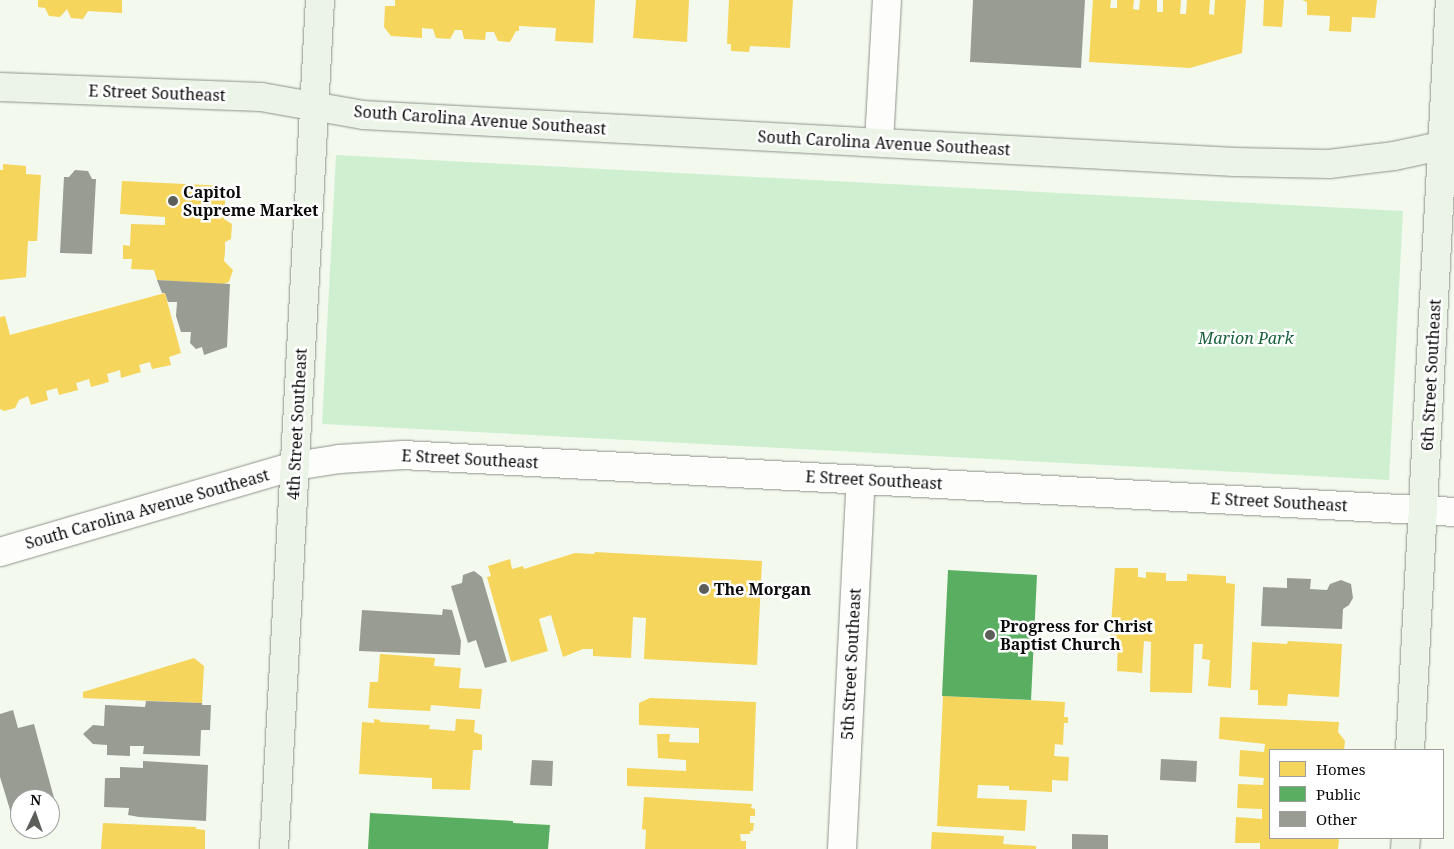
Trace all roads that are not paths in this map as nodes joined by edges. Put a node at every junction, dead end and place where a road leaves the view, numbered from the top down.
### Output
1 (320, 0) edge
2 (887, 0) edge
3 (1450, 0) edge
4 (0, 87) edge
5 (313, 107) junction
6 (879, 142) junction
7 (1449, 144) edge
8 (295, 466) junction
9 (861, 479) junction
10 (1423, 510) junction
11 (1454, 512) edge
12 (0, 552) edge
13 (1410, 749) edge
14 (274, 849) edge
15 (842, 849) edge

1 - 5 street, 4th Street Southeast
2 - 6 street
3 - 7 street, 6th Street Southeast
4 - 5 street, E Street Southeast
5 - 6 street, South Carolina Avenue Southeast
5 - 8 street, 4th Street Southeast
6 - 7 street, South Carolina Avenue Southeast
7 - 10 street, 6th Street Southeast
8 - 9 street, E Street Southeast
8 - 12 street, South Carolina Avenue Southeast
8 - 14 street, 4th Street Southeast
9 - 10 street, E Street Southeast
9 - 15 street, 5th Street Southeast
10 - 11 street, E Street Southeast
10 - 13 street, 6th Street Southeast

